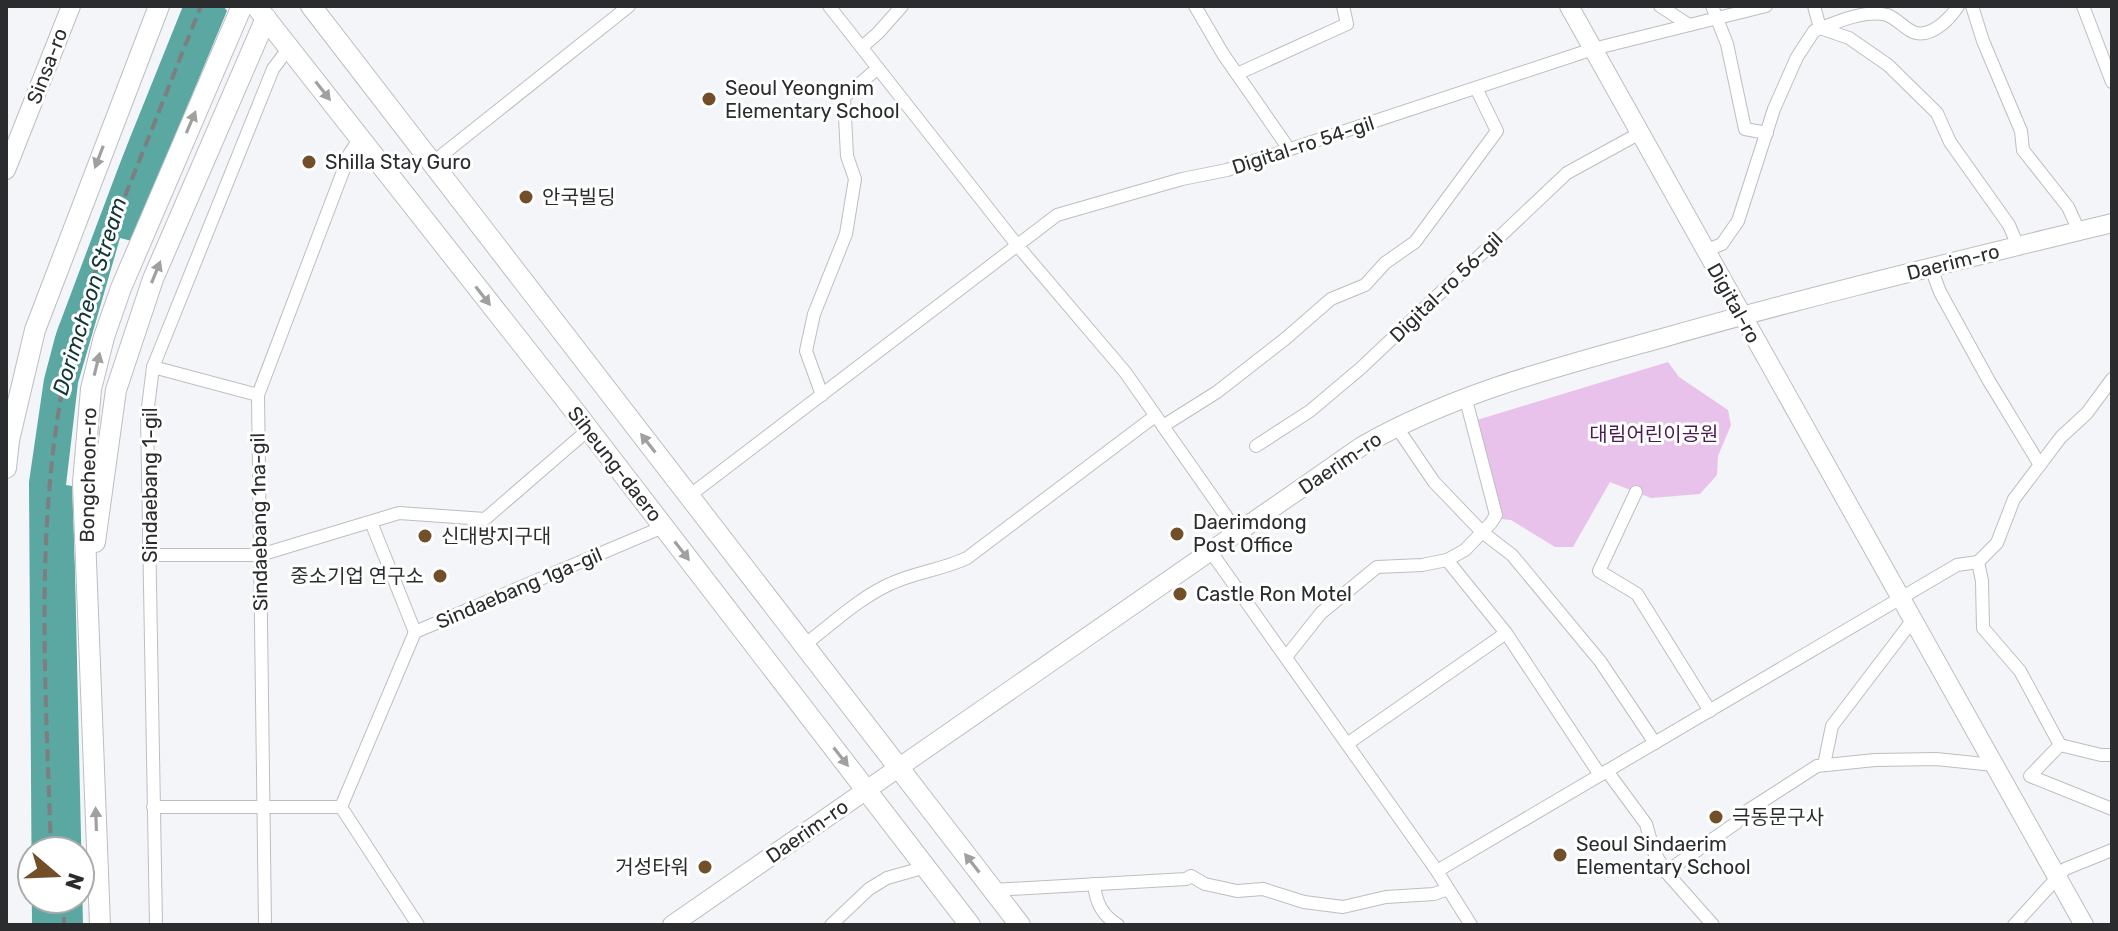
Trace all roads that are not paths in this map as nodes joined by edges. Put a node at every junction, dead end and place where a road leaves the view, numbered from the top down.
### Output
1 (71, 6) edge
2 (159, 6) edge
3 (242, 6) edge
4 (311, 6) edge
5 (629, 6) edge
6 (829, 6) edge
7 (902, 6) edge
8 (1195, 6) edge
9 (1343, 6) edge
10 (1569, 6) edge
11 (1660, 6) edge
12 (1766, 6) edge
13 (1814, 6) edge
14 (1958, 6) edge
15 (1972, 6) edge
16 (2083, 6) edge
17 (261, 12) edge
18 (1714, 12) edge
19 (1689, 25) junction
20 (1820, 28) junction
21 (862, 47) junction
22 (1593, 49) junction
23 (291, 51) junction
24 (878, 68) junction
25 (1237, 74) junction
26 (2112, 82) edge
27 (1476, 88) junction
28 (1640, 133) junction
29 (1767, 133) junction
30 (360, 138) junction
31 (1289, 149) junction
32 (432, 163) junction
33 (6, 170) edge
34 (2112, 223) edge
35 (2079, 231) junction
36 (1017, 245) junction
37 (2018, 246) junction
38 (1705, 251) junction
39 (1931, 268) junction
40 (1741, 315) junction
41 (153, 367) junction
42 (2112, 379) edge
43 (258, 395) junction
44 (822, 395) junction
45 (1465, 396) junction
46 (1159, 421) junction
47 (1396, 426) junction
48 (588, 430) junction
49 (1256, 446) dead end
50 (2040, 465) junction
51 (6, 468) edge
52 (1636, 492) dead end
53 (689, 496) junction
54 (371, 522) junction
55 (663, 527) junction
56 (1482, 532) junction
57 (1238, 533) junction
58 (1211, 552) junction
59 (150, 555) junction
60 (260, 555) junction
61 (1447, 560) junction
62 (1978, 562) junction
63 (88, 594) junction
64 (1901, 600) junction
65 (1912, 621) junction
66 (415, 632) junction
67 (1506, 633) junction
68 (804, 645) junction
69 (1286, 657) junction
70 (1710, 711) junction
71 (1655, 743) junction
72 (1347, 744) junction
73 (2060, 745) junction
74 (2112, 755) edge
75 (1824, 765) junction
76 (898, 767) junction
77 (1998, 772) junction
78 (1603, 773) junction
79 (2030, 776) junction
80 (866, 790) junction
81 (153, 807) junction
82 (341, 807) junction
83 (263, 808) junction
84 (2112, 809) edge
85 (2112, 850) edge
86 (926, 867) junction
87 (1437, 871) junction
88 (1666, 872) junction
89 (2056, 876) junction
90 (1094, 884) junction
91 (1448, 889) junction
92 (993, 890) junction
93 (677, 924) edge
94 (100, 925) edge
95 (156, 925) edge
96 (265, 925) edge
97 (418, 925) edge
98 (831, 925) edge
99 (970, 925) edge
100 (1020, 925) edge
101 (1118, 925) edge
102 (1471, 925) edge
103 (1713, 925) edge
104 (2014, 925) edge
105 (2084, 925) edge

1 - 33 main road, Sinsa-ro
2 -> 51 main road
63 -> 3 main road, Bongcheon-ro
4 - 32 main road, Siheung-daero
5 - 32 street
6 - 21 street
7 - 21 street
8 - 25 street
9 - 25 street
10 - 22 main road, Digital-ro
11 - 19 street
12 - 18 street, Digital-ro 54-gil
13 - 20 street
14 - 20 street
15 - 35 street
16 - 26 street
17 - 23 main road, Siheung-daero
63 -> 17 main road
18 - 19 street, Digital-ro 54-gil
18 - 29 street
19 - 22 street, Digital-ro 54-gil
20 - 29 street
20 - 37 street
21 - 24 street
22 - 27 street, Digital-ro 54-gil
22 - 28 main road, Digital-ro
23 -> 30 main road, Siheung-daero
23 - 41 street, Sindaebang 1-gil
24 - 36 street
24 - 44 street
25 - 31 street
27 - 31 street, Digital-ro 54-gil
27 - 46 street
28 - 38 main road, Digital-ro
28 - 49 street, Digital-ro 56-gil
29 - 38 street
30 - 43 street, Sindaebang 1na-gil
30 -> 48 main road, Siheung-daero
31 - 36 street, Digital-ro 54-gil
53 -> 32 main road, Siheung-daero
34 - 35 main road, Daerim-ro
35 - 37 main road, Daerim-ro
36 - 44 street, Digital-ro 54-gil
36 - 46 street
37 - 39 main road, Daerim-ro
38 - 40 main road, Digital-ro
39 - 40 main road, Daerim-ro
39 - 50 street
40 - 45 main road, Daerim-ro
40 - 64 main road, Digital-ro
41 - 43 street
41 - 59 street, Sindaebang 1-gil
42 - 50 street
43 - 60 street, Sindaebang 1na-gil
44 - 53 street, Digital-ro 54-gil
45 - 47 main road, Daerim-ro
45 - 56 street
46 - 57 street
46 - 68 street
47 - 56 street
47 - 57 main road, Daerim-ro
48 - 54 street
48 - 55 main road, Siheung-daero
50 - 62 street
52 - 70 street
53 - 68 main road, Siheung-daero
54 - 60 street
54 - 66 street
55 - 66 street, Sindaebang 1ga-gil
55 -> 80 main road, Siheung-daero
56 - 61 street
56 - 71 street
57 - 58 main road, Daerim-ro
58 - 69 street
58 - 76 main road, Daerim-ro
59 - 60 street
59 - 81 street, Sindaebang 1-gil
60 - 83 street, Sindaebang 1na-gil
61 - 67 street
61 - 69 street
62 - 64 street
62 - 73 street
94 -> 63 main road, Bongcheon-ro
64 - 65 main road, Digital-ro
64 - 70 street
65 - 75 street
65 - 77 main road, Digital-ro
66 - 82 street, Sindaebang 1ga-gil
67 - 72 street
67 - 78 street
68 - 76 main road, Siheung-daero
69 - 72 street
70 - 71 street
71 - 78 street
72 - 87 street
73 - 74 street
73 - 79 street
75 - 77 street
75 - 88 street
76 - 80 main road, Daerim-ro
92 -> 76 main road, Siheung-daero
77 - 79 street
77 - 89 main road, Digital-ro
78 - 87 street
78 - 88 street
79 - 84 street
80 - 86 main road, Siheung-daero
80 - 93 main road, Daerim-ro
81 - 83 street
81 - 95 street, Sindaebang 1-gil
82 - 83 street
82 - 97 street
83 - 96 street, Sindaebang 1na-gil
85 - 89 street
86 - 98 street
86 - 99 main road, Siheung-daero
87 - 91 street
88 - 103 street
89 - 104 street
89 - 105 main road, Digital-ro
90 - 91 street
90 - 92 street
90 - 101 street
91 - 102 street
92 - 100 main road, Siheung-daero

